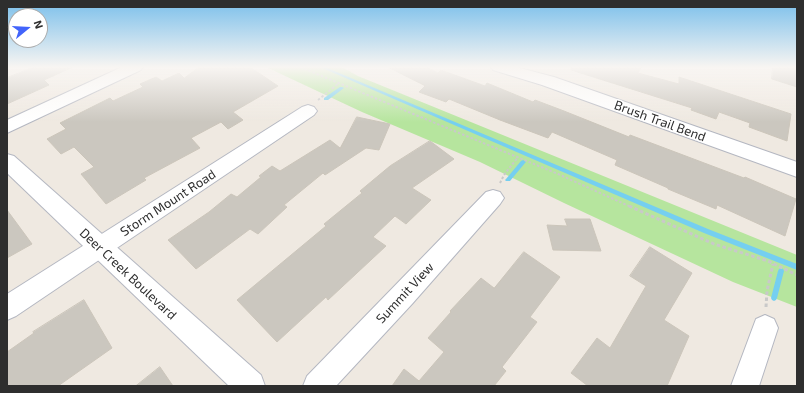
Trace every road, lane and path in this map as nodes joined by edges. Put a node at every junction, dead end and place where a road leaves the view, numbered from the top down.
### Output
1 (96, 85) edge
2 (336, 85) edge
3 (345, 85) edge
4 (560, 85) edge
5 (308, 111) joint
6 (7, 127) edge
7 (518, 157) junction
8 (7, 161) edge
9 (797, 170) edge
10 (493, 198) joint
11 (99, 248) junction
12 (773, 264) junction
13 (797, 275) edge
14 (7, 308) edge
15 (765, 328) joint
16 (250, 386) edge
17 (317, 386) edge
18 (745, 386) edge

1 - 6 street
2 - 5 path
3 - 7 path
4 - 9 street, Brush Trail Bend
5 - 11 street, Storm Mount Road
7 - 10 path
7 - 12 path
8 - 11 street, Deer Creek Boulevard
10 - 17 street, Summit View
11 - 14 street, Storm Mount Road
11 - 16 street, Deer Creek Boulevard
12 - 13 path
12 - 15 path
15 - 18 street

